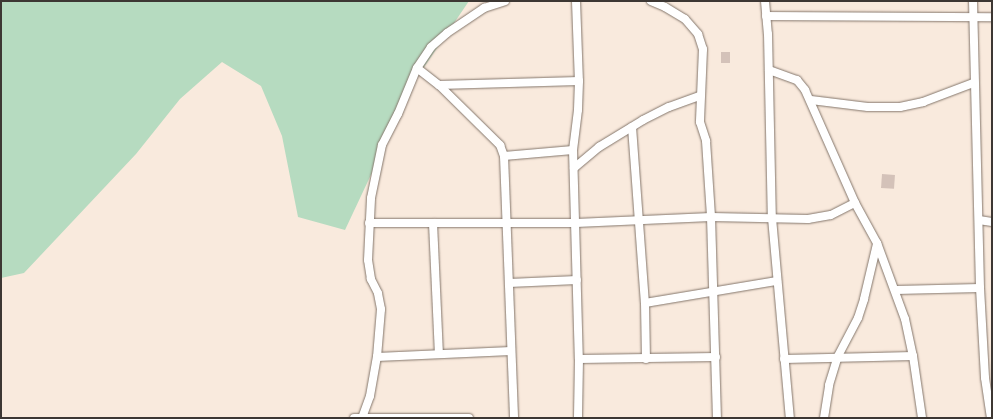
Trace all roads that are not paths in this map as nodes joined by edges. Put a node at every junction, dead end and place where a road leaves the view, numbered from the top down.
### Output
1 (504, 1) edge
2 (576, 1) edge
3 (651, 1) edge
4 (765, 1) edge
5 (973, 1) edge
6 (766, 16) junction
7 (973, 17) junction
8 (992, 17) edge
9 (417, 68) junction
10 (769, 70) junction
11 (579, 81) junction
12 (973, 83) junction
13 (439, 85) junction
14 (700, 96) junction
15 (811, 100) junction
16 (632, 126) junction
17 (573, 150) junction
18 (504, 156) junction
19 (574, 168) junction
20 (854, 202) junction
21 (711, 217) junction
22 (772, 218) junction
23 (979, 220) junction
24 (508, 222) junction
25 (639, 222) junction
26 (992, 222) edge
27 (369, 223) junction
28 (433, 223) junction
29 (576, 223) junction
30 (877, 243) junction
31 (577, 280) junction
32 (777, 281) junction
33 (509, 283) junction
34 (980, 288) junction
35 (713, 290) junction
36 (896, 290) junction
37 (645, 302) junction
38 (511, 350) junction
39 (439, 354) junction
40 (838, 356) junction
41 (914, 356) junction
42 (378, 357) junction
43 (716, 357) junction
44 (579, 359) junction
45 (646, 359) junction
46 (784, 359) junction
47 (354, 418) edge
48 (362, 418) edge
49 (469, 418) edge
50 (514, 418) edge
51 (578, 418) edge
52 (717, 418) edge
53 (790, 418) edge
54 (824, 418) edge
55 (922, 418) edge
56 (991, 418) edge

1 - 9 street
2 - 11 street
3 - 14 street
4 - 6 street
5 - 7 street
6 - 7 street
6 - 10 street
7 - 8 street
7 - 12 street
9 - 13 street
9 - 27 street
10 - 15 street
10 - 22 street
11 - 13 street
11 - 17 street
12 - 15 street
12 - 23 street
13 - 18 street
14 - 16 street
14 - 21 street
15 - 20 street
16 - 19 street
16 - 25 street
17 - 18 street
17 - 19 street
18 - 24 street
19 - 29 street
20 - 22 street
20 - 30 street
21 - 22 street
21 - 25 street
21 - 35 street
22 - 32 street
23 - 26 street
23 - 34 street
24 - 28 street
24 - 29 street
24 - 33 street
25 - 29 street
25 - 37 street
27 - 28 street
27 - 42 street
28 - 39 street
29 - 31 street
30 - 36 street
30 - 40 street
31 - 33 street
31 - 44 street
32 - 35 street
32 - 46 street
33 - 38 street
34 - 36 street
34 - 56 street
35 - 37 street
35 - 43 street
36 - 41 street
37 - 45 street
38 - 39 street
38 - 50 street
39 - 42 street
40 - 41 street
40 - 46 street
40 - 54 street
41 - 55 street
42 - 48 street
43 - 45 street
43 - 52 street
44 - 45 street
44 - 51 street
46 - 53 street
47 - 48 street
48 - 49 street

